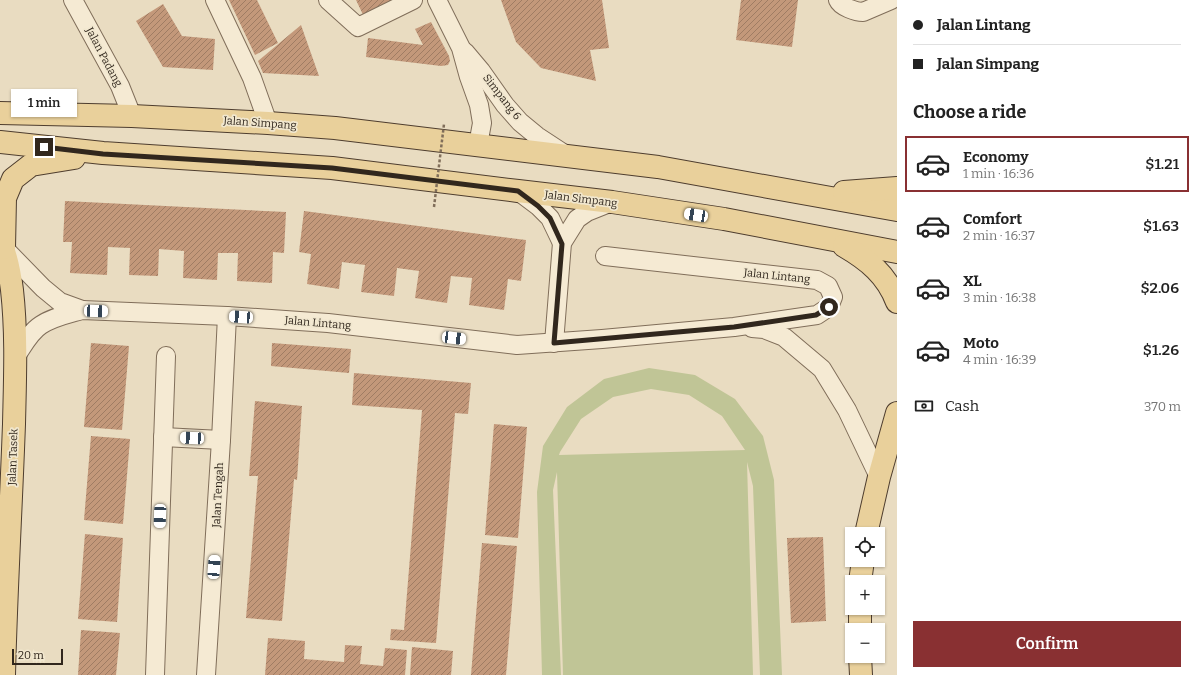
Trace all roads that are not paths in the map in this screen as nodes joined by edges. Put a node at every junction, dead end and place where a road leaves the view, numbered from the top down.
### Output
1 (73, 0) edge
2 (215, 0) edge
3 (328, 0) edge
4 (413, 0) edge
5 (437, 0) edge
6 (838, 0) edge
7 (891, 0) edge
8 (462, 48) junction
9 (0, 102) edge
10 (0, 113) edge
11 (62, 114) junction
12 (132, 116) junction
13 (268, 123) junction
14 (0, 142) edge
15 (478, 145) junction
16 (103, 154) junction
17 (566, 156) junction
18 (897, 188) edge
19 (518, 191) junction
20 (813, 194) junction
21 (612, 202) junction
22 (897, 210) edge
23 (832, 240) junction
24 (2, 244) edge
25 (562, 244) junction
26 (897, 252) edge
27 (605, 256) dead end
28 (897, 302) edge
29 (82, 310) junction
30 (227, 316) junction
31 (734, 327) junction
32 (554, 343) junction
33 (16, 356) junction
34 (166, 356) dead end
35 (897, 413) edge
36 (163, 437) junction
37 (221, 440) junction
38 (879, 477) junction
39 (868, 527) edge
40 (860, 663) edge
41 (4, 675) edge
42 (155, 675) edge
43 (206, 675) edge
44 (861, 675) edge

1 - 12 street, Jalan Padang
2 - 13 street
3 - 4 street
5 - 8 street, Simpang 6
6 - 7 street
8 - 15 street, Simpang 6
8 - 17 street, Simpang 6
9 - 11 main road
10 - 11 main road, Jalan Simpang
11 - 12 main road, Jalan Simpang
12 - 13 main road, Jalan Simpang
13 - 15 main road, Jalan Simpang
14 - 16 main road, Jalan Simpang
15 - 17 main road, Jalan Simpang
16 - 19 main road, Jalan Simpang
16 - 24 main road, Jalan Tasek
17 - 20 main road, Jalan Simpang
18 - 20 main road
19 - 21 main road, Jalan Simpang
19 - 25 street
20 - 22 main road, Jalan Simpang
21 - 23 main road, Jalan Simpang
21 - 25 street
23 - 26 main road, Jalan Simpang
23 - 28 main road
24 - 29 street, Jalan Lintang
24 - 33 main road, Jalan Tasek
25 - 32 street
27 - 31 street, Jalan Lintang
29 - 30 street, Jalan Lintang
29 - 33 street, Jalan Lintang
30 - 32 street, Jalan Lintang
30 - 37 street, Jalan Tengah
31 - 32 street, Jalan Lintang
31 - 38 street, Jalan Lintang
33 - 41 main road, Jalan Tasek
34 - 36 street
35 - 38 main road
36 - 37 street
36 - 42 street
37 - 43 street, Jalan Tengah
38 - 39 main road
40 - 44 main road

